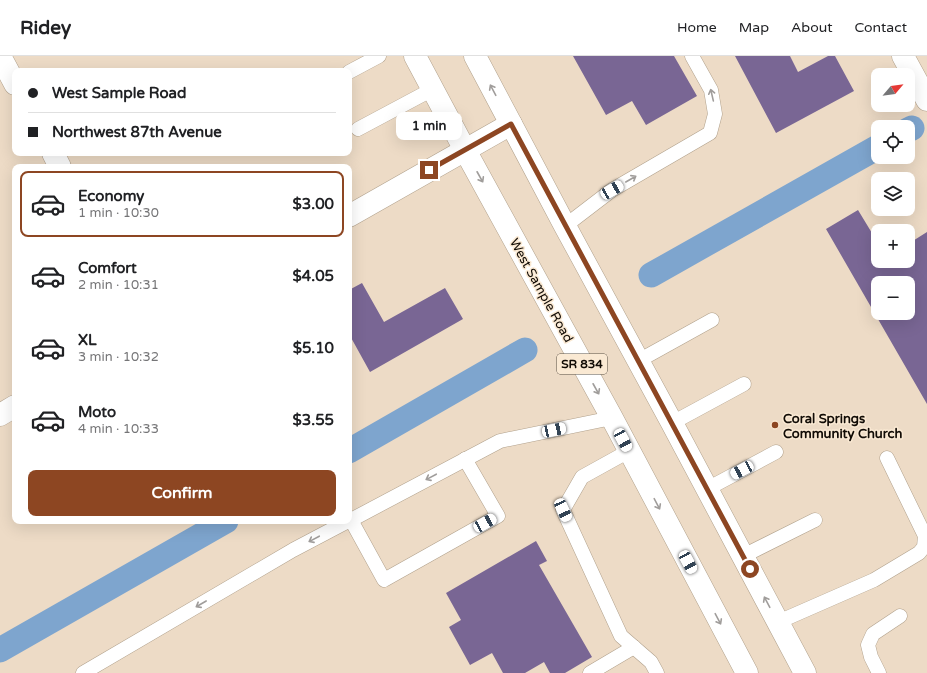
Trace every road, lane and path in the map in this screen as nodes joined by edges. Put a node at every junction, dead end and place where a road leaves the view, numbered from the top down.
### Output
1 (379, 56) edge
2 (415, 56) edge
3 (475, 56) edge
4 (692, 56) edge
5 (903, 56) edge
6 (352, 70) edge
7 (433, 89) junction
8 (927, 100) edge
9 (511, 124) junction
10 (358, 129) dead end
11 (465, 150) junction
12 (352, 214) edge
13 (565, 226) junction
14 (712, 320) dead end
15 (638, 361) junction
16 (744, 384) dead end
17 (12, 408) edge
18 (0, 415) edge
19 (612, 418) junction
20 (672, 423) junction
21 (629, 451) junction
22 (776, 452) dead end
23 (887, 458) dead end
24 (465, 459) junction
25 (707, 489) junction
26 (352, 518) edge
27 (815, 520) dead end
28 (342, 524) edge
29 (351, 524) edge
30 (743, 556) junction
31 (900, 616) dead end
32 (778, 622) junction
33 (634, 647) junction
34 (83, 673) edge
35 (590, 673) edge
36 (657, 673) edge
37 (747, 673) edge
38 (805, 673) edge
39 (879, 673) edge

1 - 6 lane
2 - 7 main road, West Sample Road / SR 834
9 -> 3 main road
13 -> 4 lane
5 - 8 main road
7 - 10 lane
7 - 11 main road, West Sample Road / SR 834
9 - 11 main road
9 - 13 main road
11 - 12 main road
11 -> 19 main road, West Sample Road / SR 834
13 - 15 main road
14 - 15 lane
15 - 20 main road
16 - 20 lane
17 - 18 main road
19 - 21 main road, West Sample Road / SR 834
19 - 24 lane
20 - 25 main road
21 - 33 lane
21 -> 37 main road, West Sample Road / SR 834
22 - 25 lane
23 - 32 lane
24 -> 26 lane
24 - 29 lane
25 - 30 main road
27 - 30 lane
28 -> 34 lane
32 -> 30 main road
31 - 39 lane
32 - 38 main road
33 - 35 lane
33 - 36 lane

